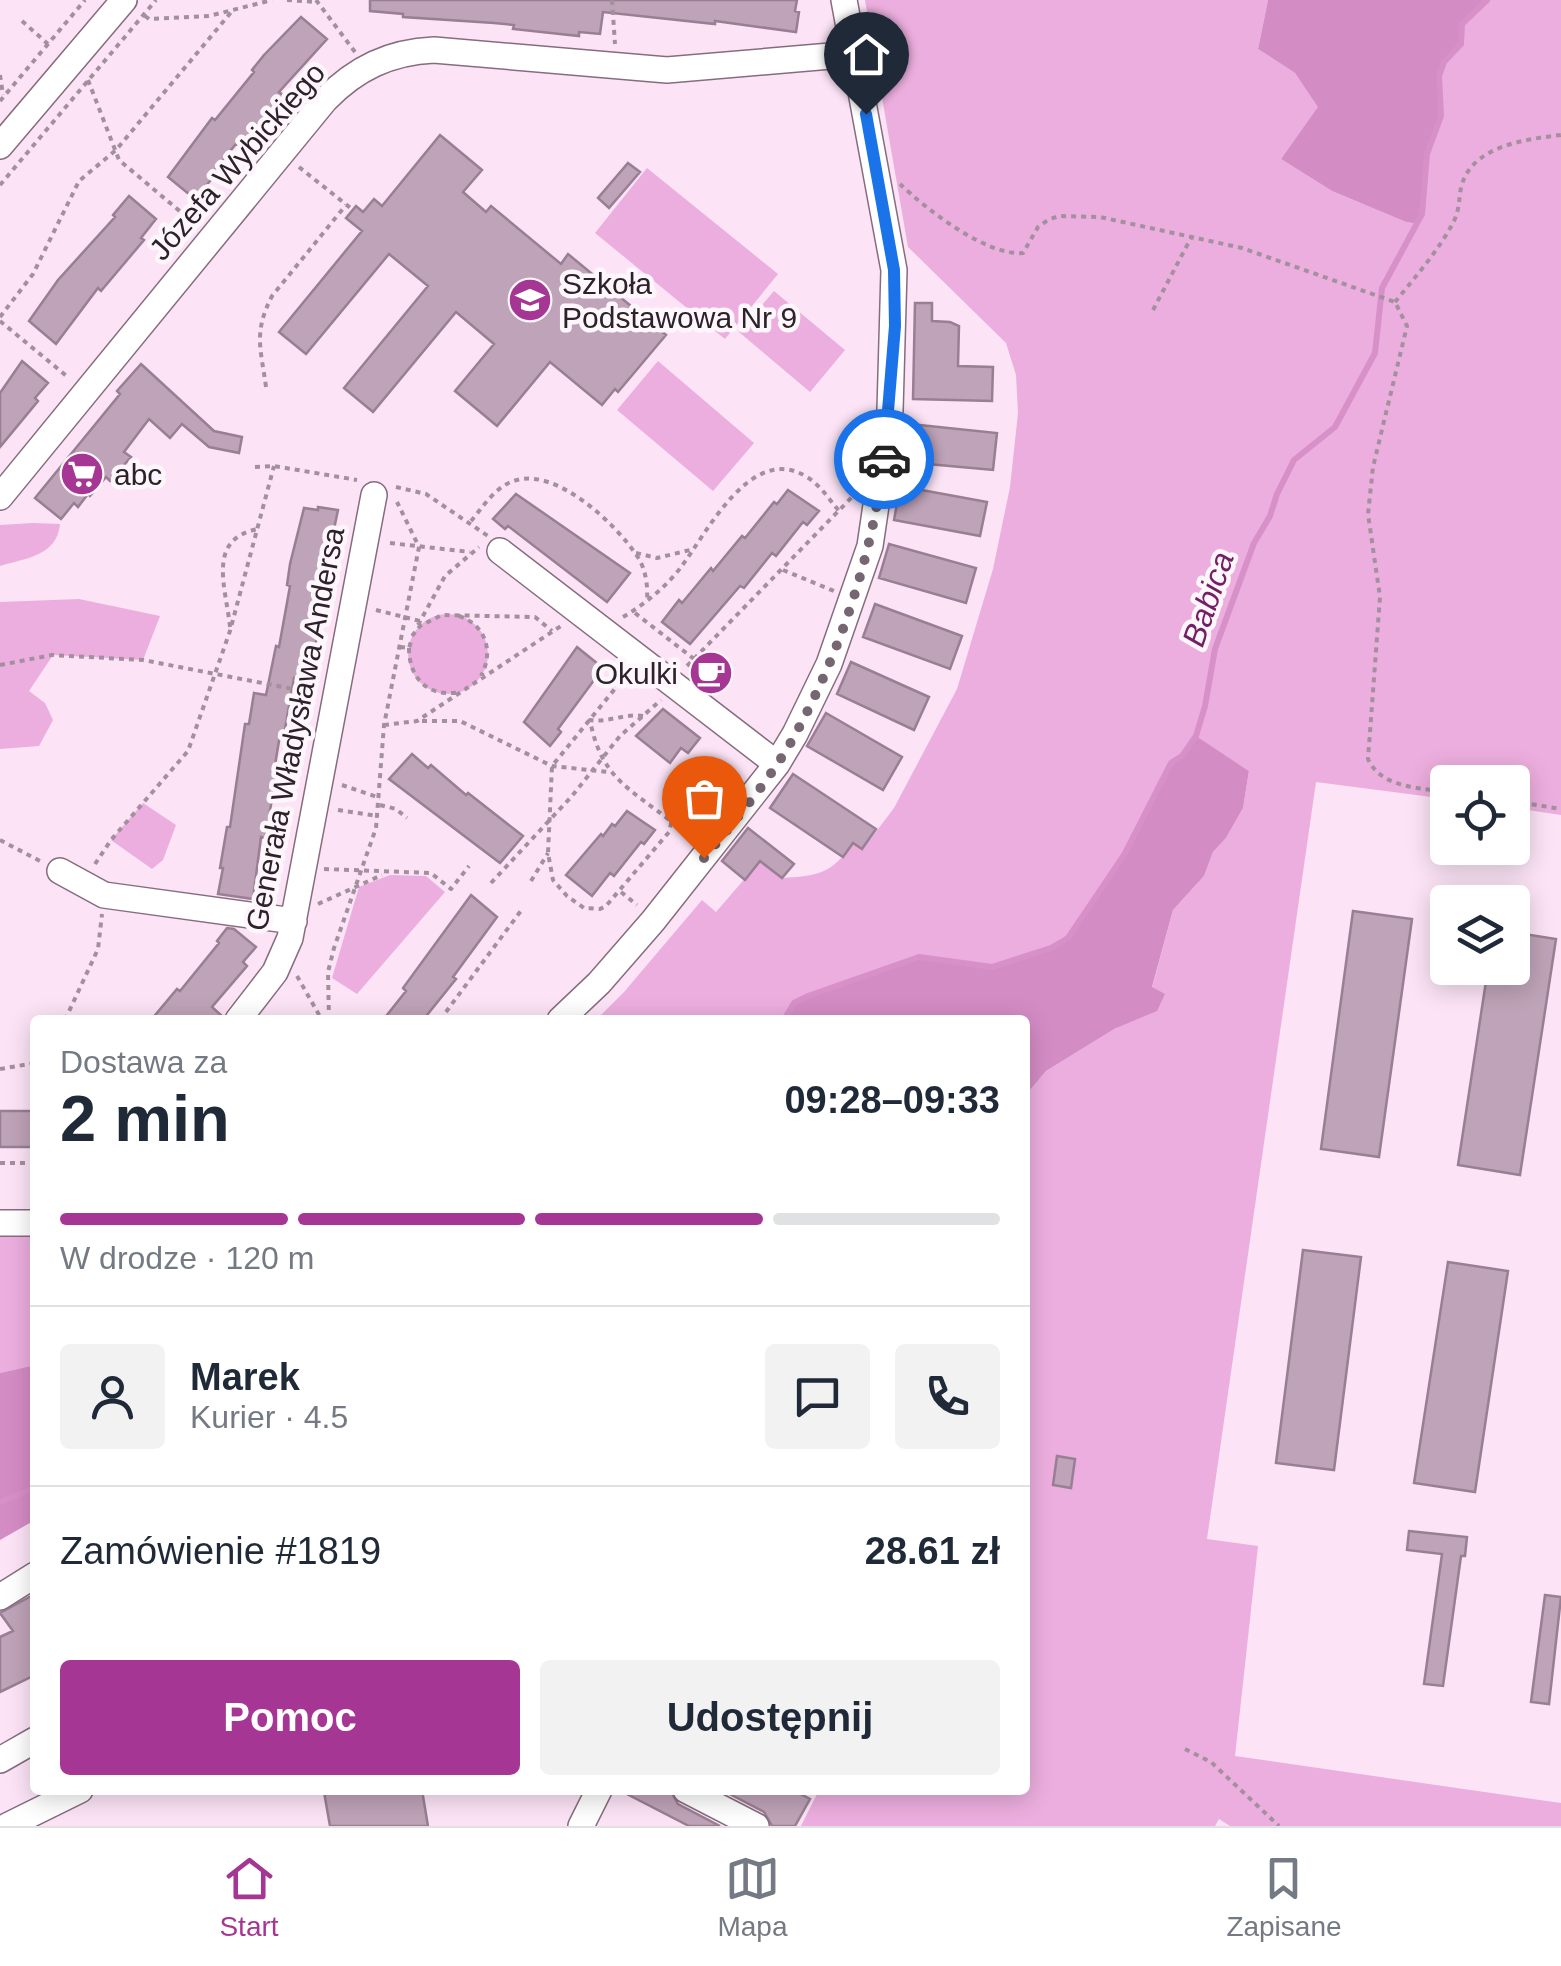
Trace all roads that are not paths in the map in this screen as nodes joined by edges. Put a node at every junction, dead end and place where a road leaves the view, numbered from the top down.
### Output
1 (844, 0) edge
2 (134, 7) edge
3 (854, 54) junction
4 (0, 146) edge
5 (381, 490) road end
6 (0, 497) edge
7 (496, 545) road end
8 (776, 764) junction
9 (82, 883) road end
10 (295, 918) junction
11 (242, 1015) edge
12 (565, 1015) edge
13 (0, 1222) edge
14 (30, 1223) edge
15 (30, 1578) edge
16 (0, 1597) edge
17 (30, 1743) edge
18 (0, 1760) edge
19 (70, 1795) edge
20 (597, 1795) edge
21 (696, 1795) edge
22 (7, 1826) edge
23 (581, 1826) edge
24 (756, 1826) edge

1 - 3 street
2 - 4 street
3 - 6 street, Józefa Wybickiego
3 - 8 street
5 - 10 street, Generała Władysława Andersa
7 - 8 street
8 - 12 street
9 - 10 street
10 - 11 street, Generała Władysława Andersa
13 - 14 street
15 - 16 street
17 - 18 street
19 - 22 street
20 - 23 street
21 - 24 street

